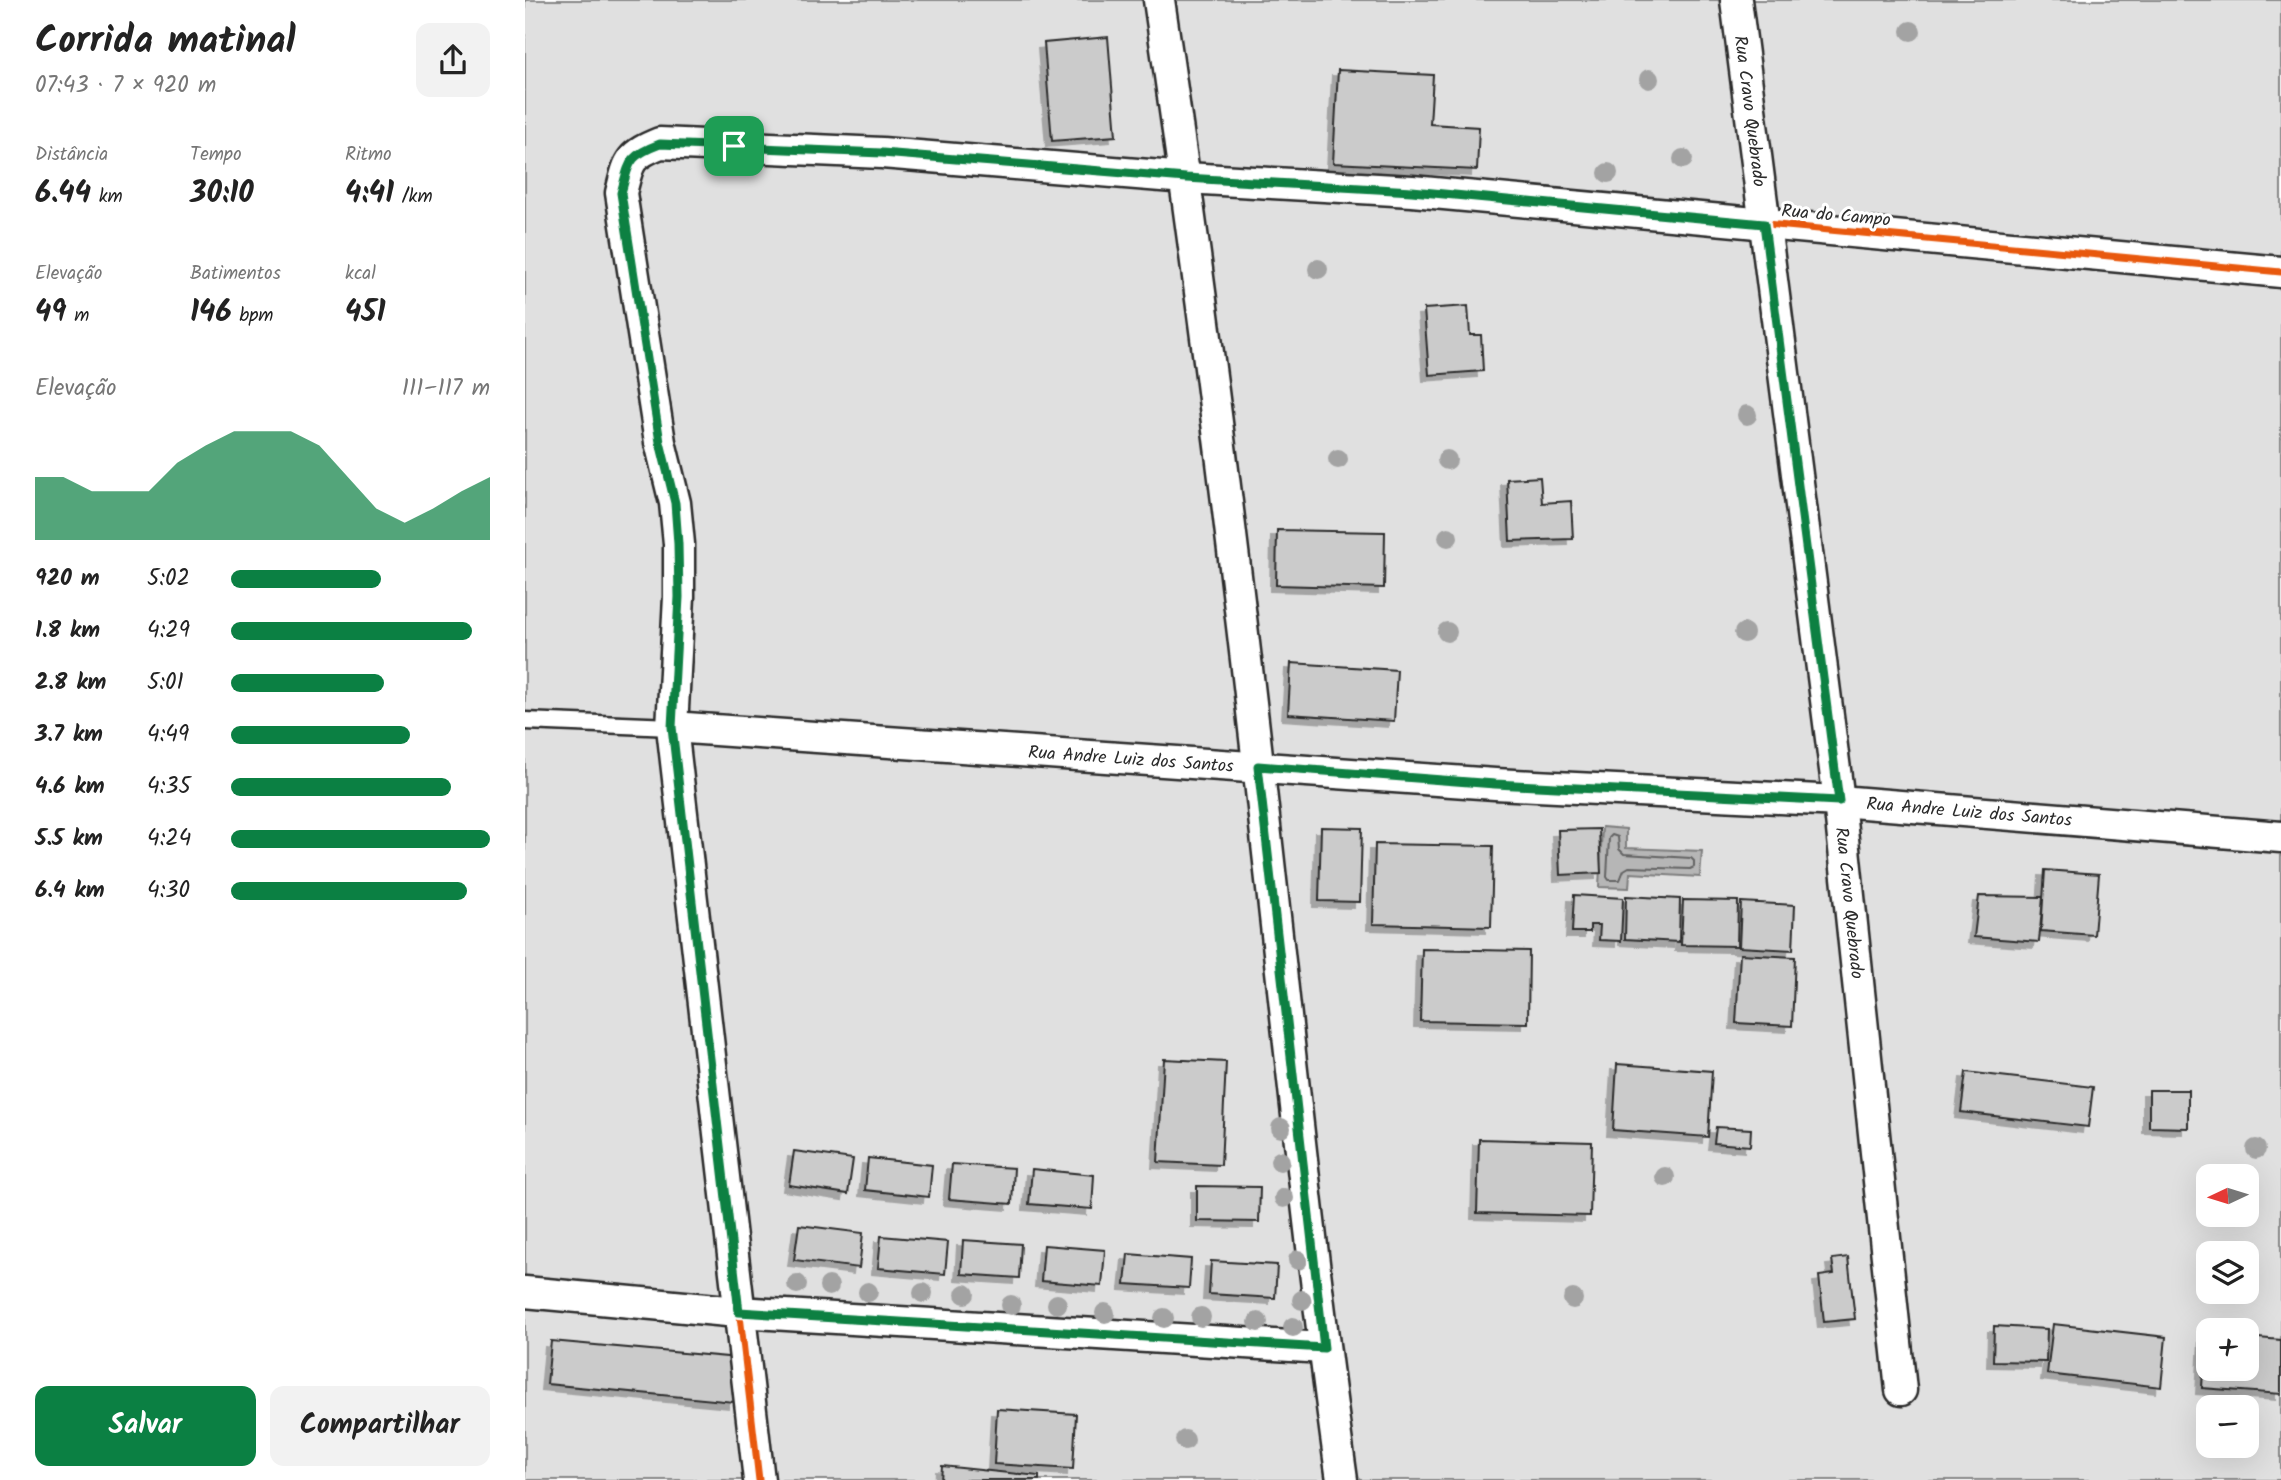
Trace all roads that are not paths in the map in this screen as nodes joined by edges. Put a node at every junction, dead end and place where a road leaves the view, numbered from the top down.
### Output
1 (1159, 0) edge
2 (1736, 0) edge
3 (1186, 178) junction
4 (1764, 224) junction
5 (2281, 272) edge
6 (525, 721) edge
7 (672, 727) junction
8 (1258, 766) junction
9 (1839, 801) junction
10 (2281, 837) edge
11 (525, 1292) edge
12 (739, 1312) junction
13 (1324, 1348) junction
14 (1901, 1390) dead end
15 (759, 1480) edge
16 (1342, 1480) edge

1 - 3 street
2 - 4 street, Rua Cravo Quebrado
3 - 4 street, Rua do Campo
3 - 7 street, Rua do Campo
3 - 8 street
4 - 5 street, Rua do Campo
4 - 9 street, Rua Cravo Quebrado
6 - 7 lane, Rua Andre Luiz dos Santos
7 - 8 street, Rua Andre Luiz dos Santos
7 - 12 street
8 - 9 street, Rua Andre Luiz dos Santos
8 - 13 street
9 - 10 street, Rua Andre Luiz dos Santos
9 - 14 street, Rua Cravo Quebrado
11 - 12 street
12 - 13 street
12 - 15 street
13 - 16 street

